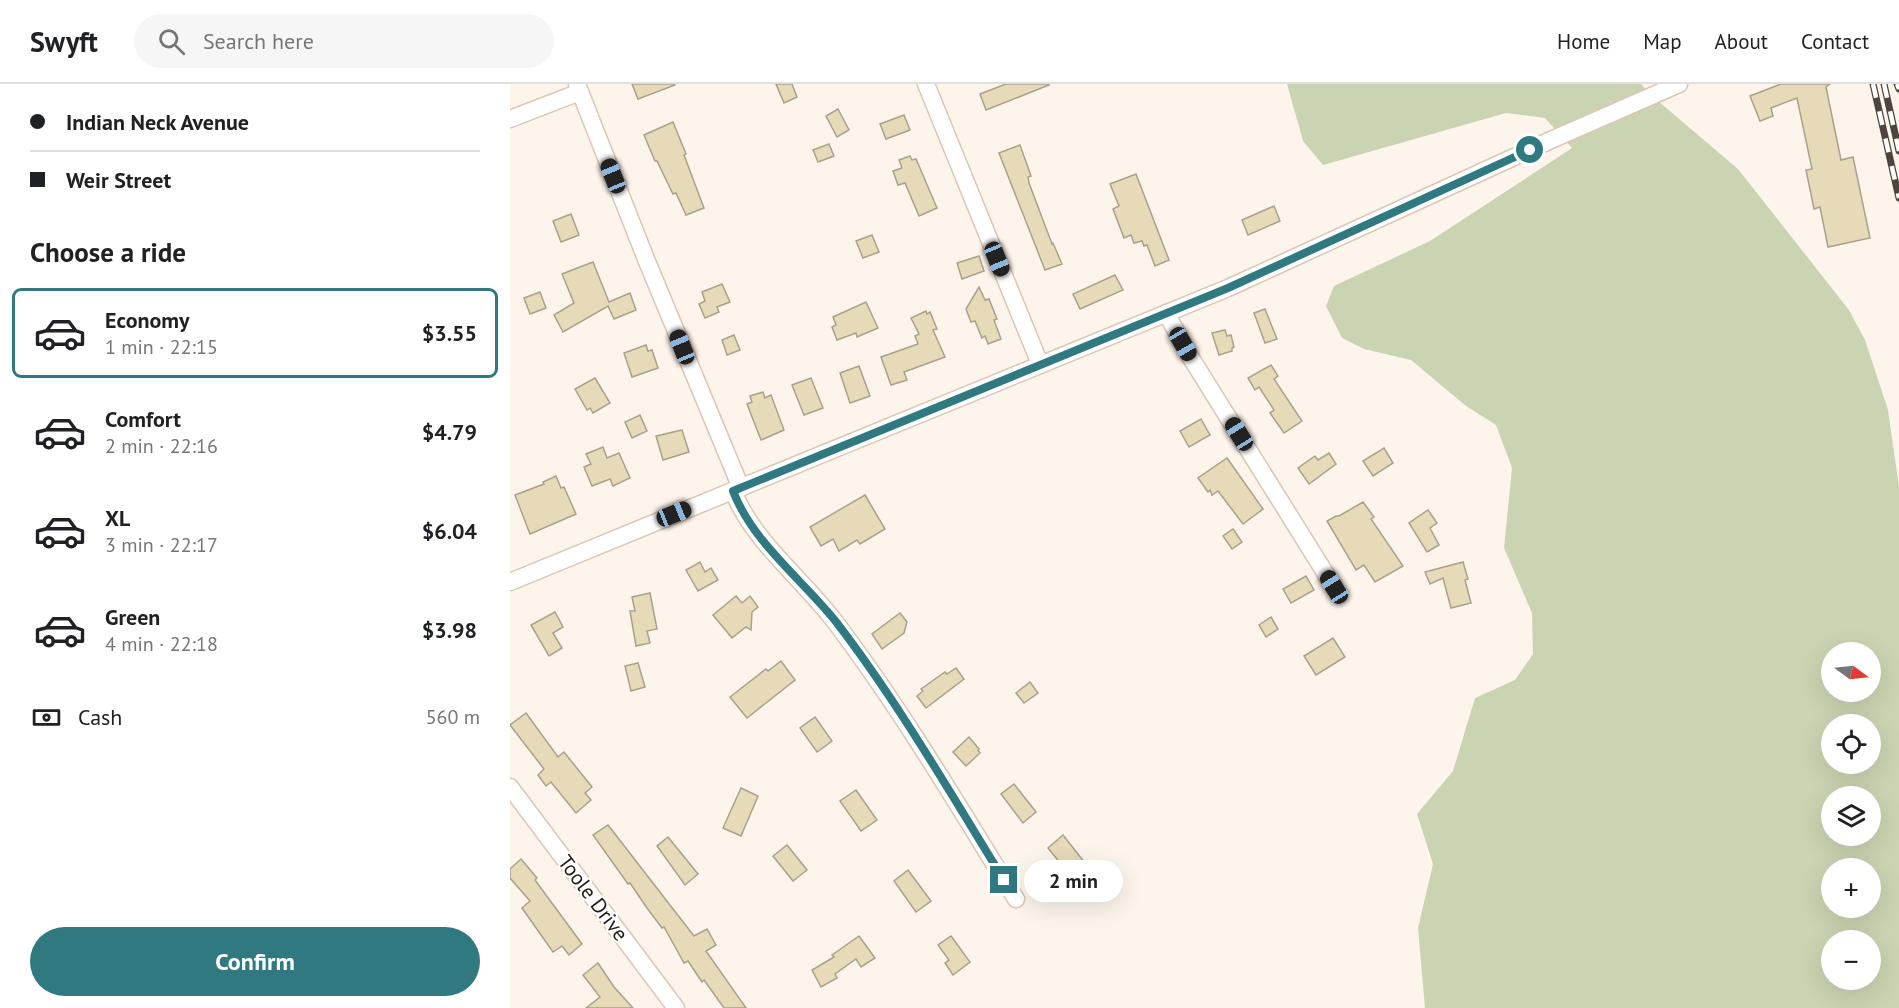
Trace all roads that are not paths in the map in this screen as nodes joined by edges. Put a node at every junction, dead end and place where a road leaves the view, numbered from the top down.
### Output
1 (926, 84) edge
2 (1679, 84) edge
3 (578, 88) edge
4 (510, 119) edge
5 (1166, 313) junction
6 (1040, 364) junction
7 (737, 489) junction
8 (510, 582) edge
9 (1334, 587) dead end
10 (510, 787) edge
11 (1016, 899) dead end
12 (676, 1008) edge

1 - 6 street
2 - 5 street
3 - 4 street
3 - 7 street
5 - 6 street
5 - 9 street
6 - 7 street
7 - 8 street
7 - 11 street
10 - 12 street, Toole Drive

